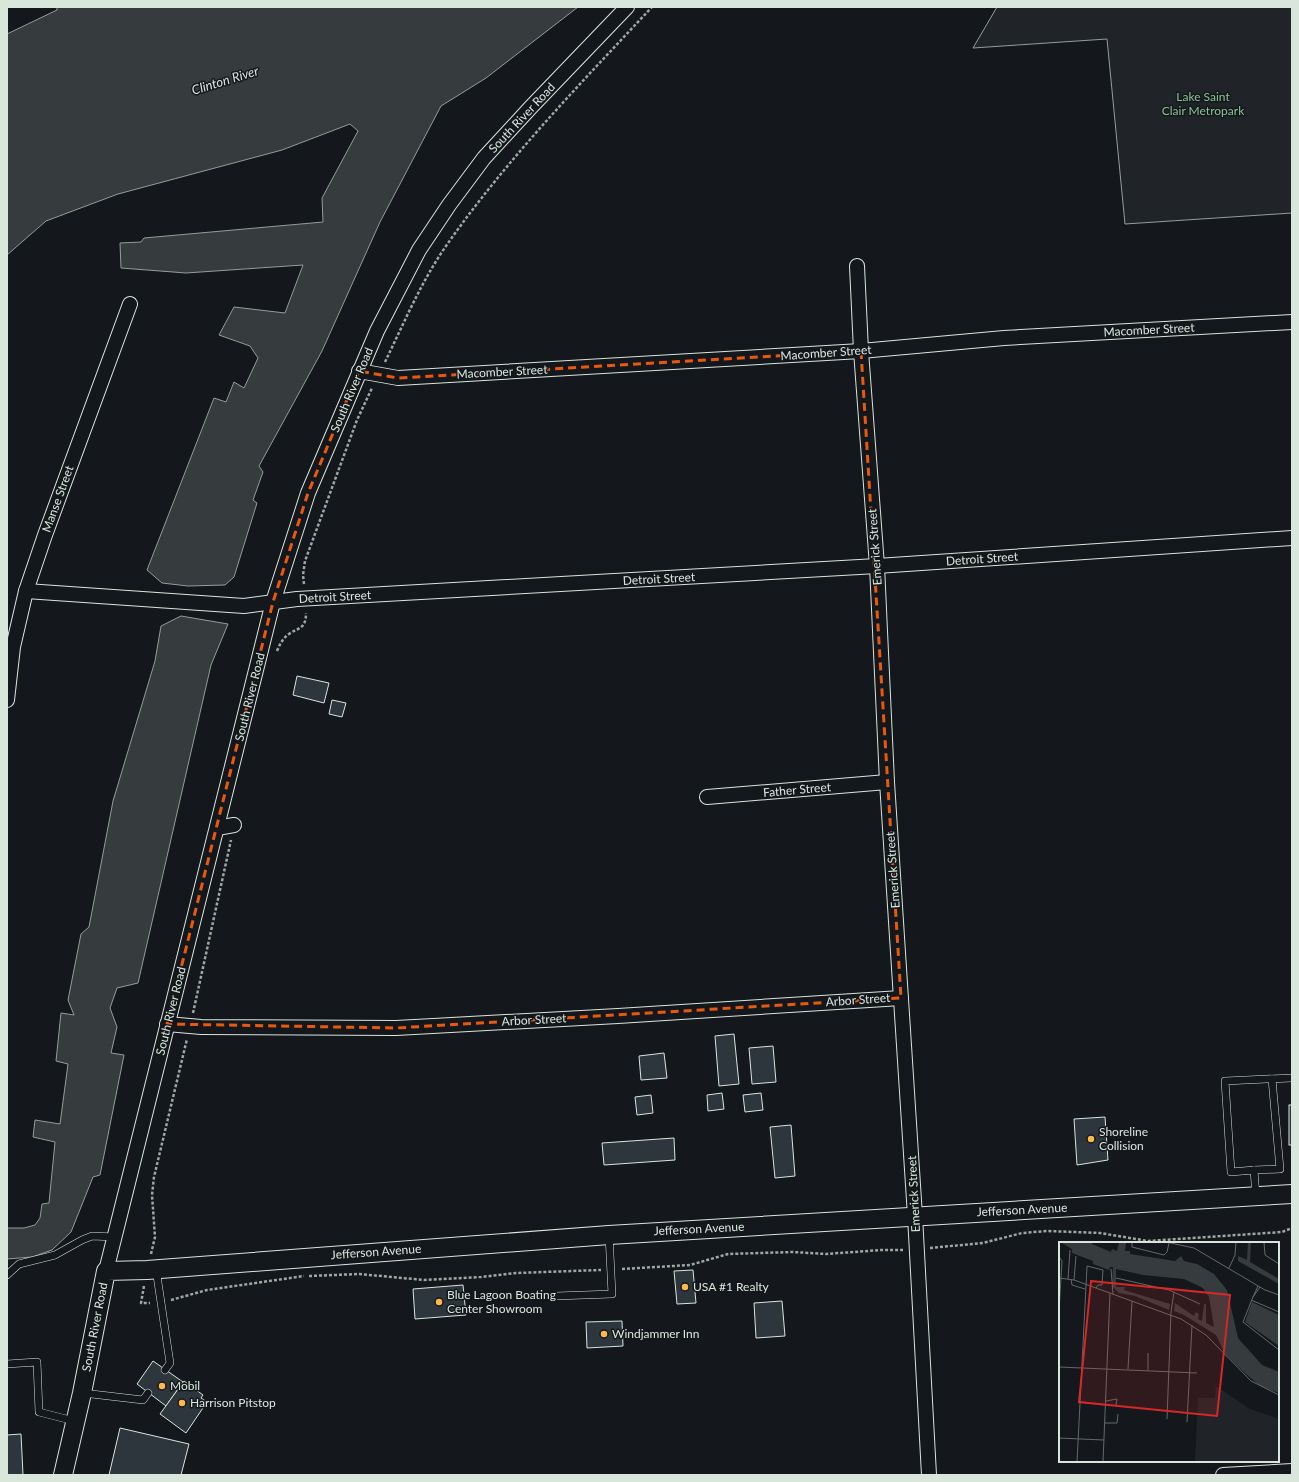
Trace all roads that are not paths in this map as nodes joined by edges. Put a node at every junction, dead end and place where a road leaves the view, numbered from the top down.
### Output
1 (627, 7) edge
2 (857, 266) dead end
3 (130, 304) dead end
4 (1292, 322) edge
5 (861, 351) junction
6 (360, 371) junction
7 (1292, 538) edge
8 (876, 566) junction
9 (26, 591) junction
10 (273, 602) junction
11 (7, 700) edge
12 (887, 782) junction
13 (707, 797) dead end
14 (234, 825) road end
15 (217, 828) junction
16 (901, 998) junction
17 (167, 1024) junction
18 (1291, 1078) edge
19 (1272, 1079) junction
20 (1254, 1170) junction
21 (1292, 1194) edge
22 (1256, 1196) junction
23 (915, 1216) junction
24 (609, 1235) junction
25 (115, 1237) junction
26 (152, 1269) junction
27 (106, 1271) junction
28 (7, 1275) edge
29 (556, 1296) dead end
30 (7, 1364) edge
31 (165, 1370) dead end
32 (82, 1393) junction
33 (148, 1393) dead end
34 (75, 1422) junction
35 (1292, 1471) edge
36 (63, 1475) edge
37 (929, 1475) edge
38 (1223, 1475) edge

1 - 6 street, South River Road
2 - 5 street, Emerick Street
3 - 9 street, Manse Street
4 - 5 street, Macomber Street
5 - 6 street, Macomber Street
5 - 8 street, Emerick Street
6 - 10 street, South River Road
7 - 8 street, Detroit Street
8 - 10 street, Detroit Street
8 - 12 street, Emerick Street
9 - 10 street, Detroit Street
9 - 11 street, Manse Street
10 - 15 street, South River Road
12 - 13 street, Father Street
12 - 16 street, Emerick Street
14 - 15 street
15 - 17 street, South River Road
16 - 17 street, Arbor Street
16 - 23 street, Emerick Street
17 - 25 street, South River Road
18 - 19 lane
19 - 20 lane
19 - 20 lane
20 - 22 lane
21 - 22 street, Jefferson Avenue
22 - 23 street, Jefferson Avenue
23 - 24 street, Jefferson Avenue
23 - 37 street, Emerick Street
24 - 26 street, Jefferson Avenue
24 - 29 lane
25 - 27 street, South River Road
25 - 28 lane
26 - 27 street, Jefferson Avenue
26 - 31 lane
27 - 32 street, South River Road
30 - 34 lane
32 - 33 lane
32 - 34 street, South River Road
34 - 36 street, South River Road
35 - 38 street

